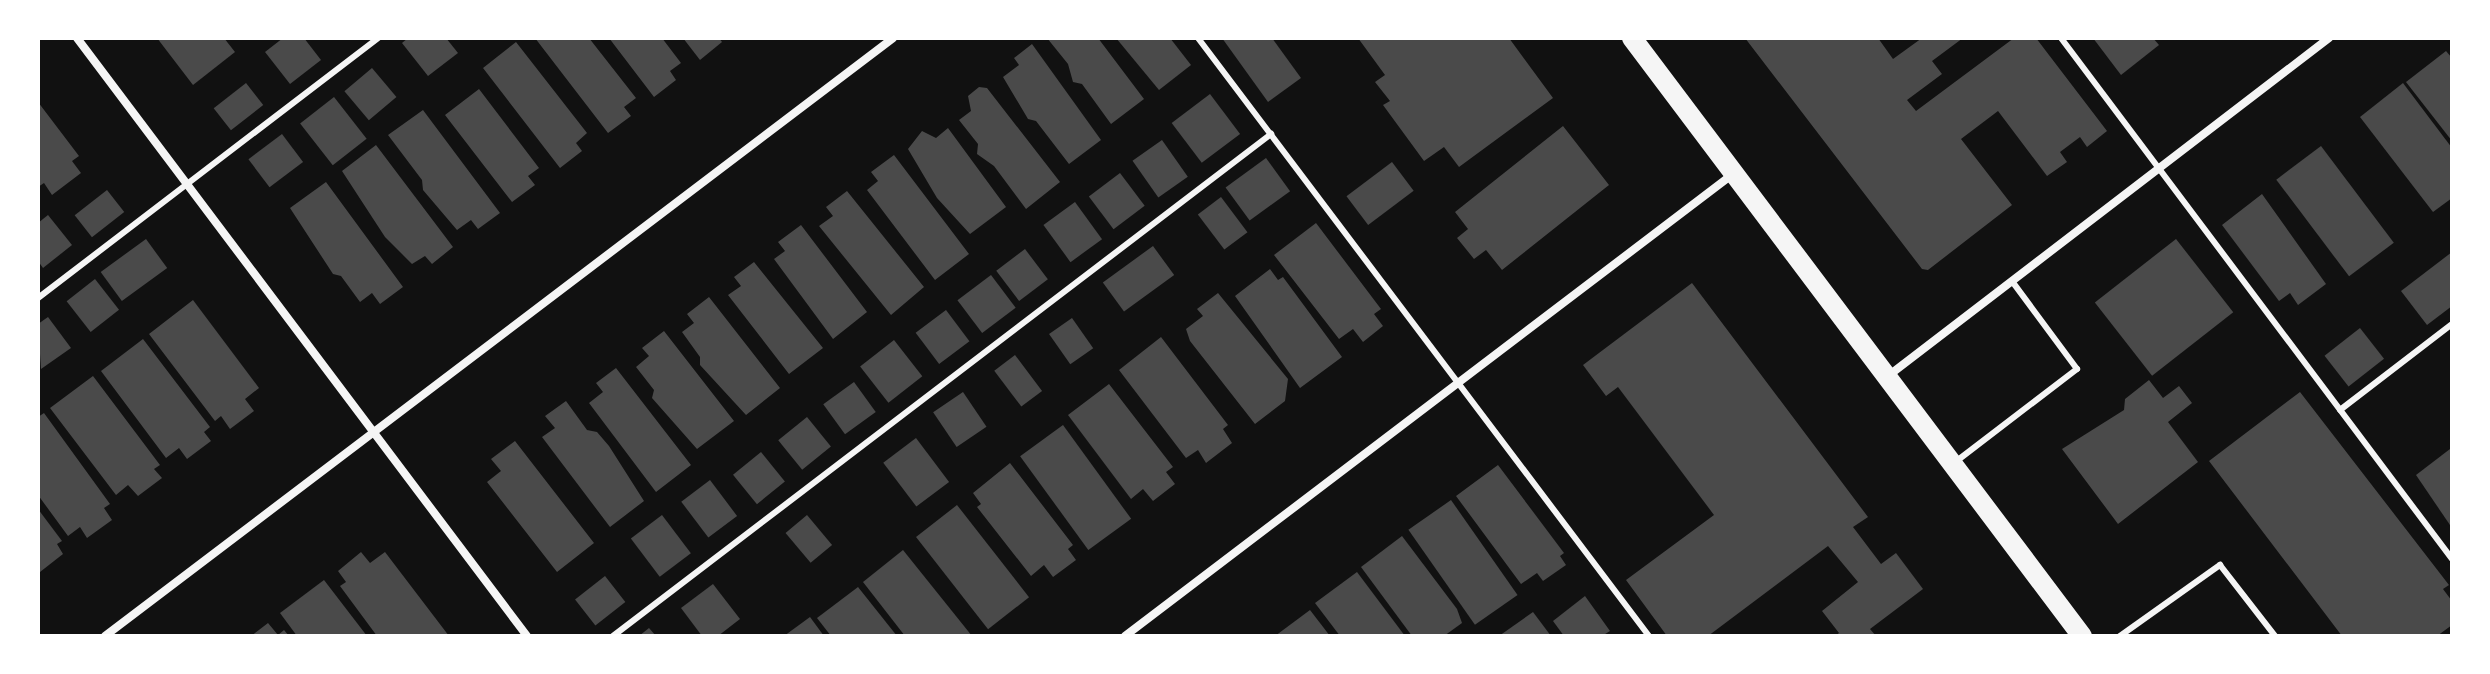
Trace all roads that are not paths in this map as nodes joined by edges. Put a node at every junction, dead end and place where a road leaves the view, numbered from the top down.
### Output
1 (77, 38) edge
2 (378, 38) edge
3 (893, 38) edge
4 (1198, 38) edge
5 (1632, 38) edge
6 (2061, 38) edge
7 (2329, 38) edge
8 (1271, 134) junction
9 (2159, 168) junction
10 (1734, 174) junction
11 (187, 184) junction
12 (2012, 281) junction
13 (38, 298) edge
14 (2452, 324) edge
15 (1887, 376) junction
16 (1458, 383) junction
17 (2340, 410) junction
18 (373, 430) junction
19 (1953, 464) junction
20 (2452, 559) edge
21 (1646, 633) edge
22 (105, 636) edge
23 (527, 636) edge
24 (613, 636) edge
25 (1125, 636) edge
26 (1635, 636) edge
27 (2082, 636) edge
28 (2120, 636) edge
29 (2275, 636) edge

1 - 11 street
2 - 11 lane
3 - 18 street
4 - 8 lane
5 - 10 main road
6 - 9 lane
7 - 9 street
8 - 16 lane
8 - 24 lane
9 - 12 street
9 - 17 lane
10 - 15 main road
10 - 16 street
11 - 13 lane
11 - 18 street
12 - 15 street
12 - 19 lane
14 - 17 lane
15 - 19 main road
16 - 21 lane
16 - 25 street
17 - 20 lane
18 - 22 street
18 - 23 street
19 - 27 main road
21 - 26 lane
28 - 29 lane

